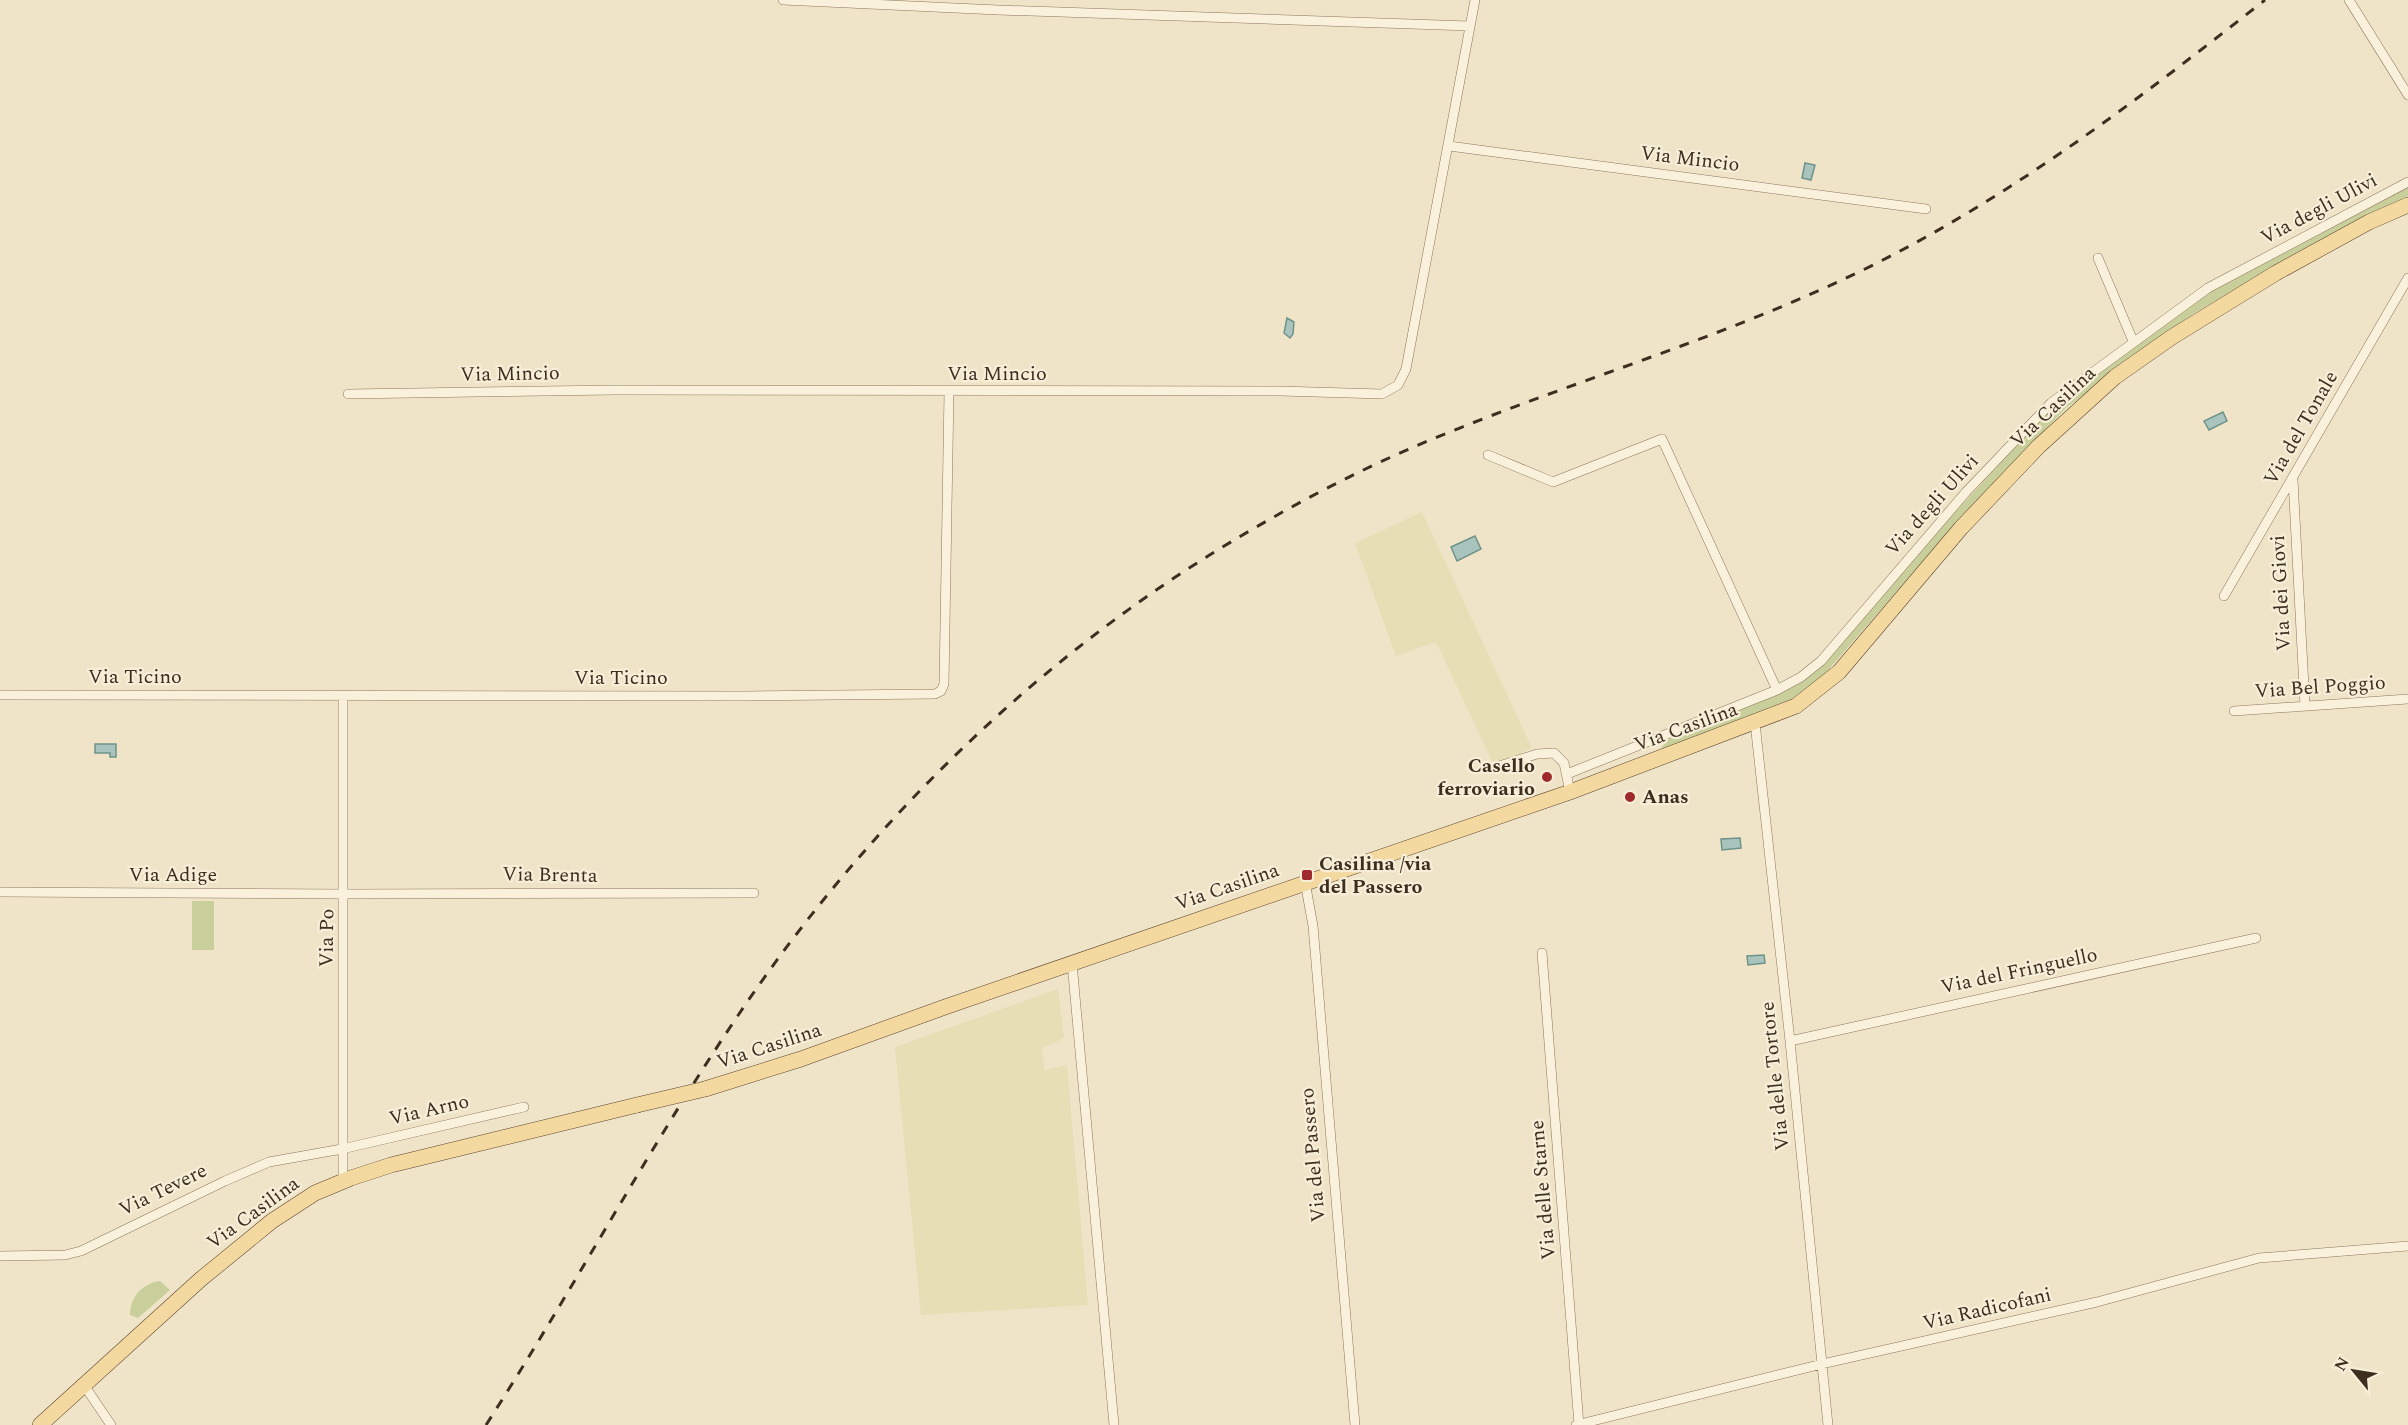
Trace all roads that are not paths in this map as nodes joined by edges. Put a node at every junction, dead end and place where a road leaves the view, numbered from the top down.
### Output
1 (783, 0) edge
2 (1475, 0) edge
3 (2349, 0) edge
4 (1470, 26) junction
5 (2408, 94) edge
6 (1449, 146) junction
7 (2408, 183) edge
8 (2408, 205) edge
9 (1926, 209) dead end
10 (2098, 258) dead end
11 (2408, 278) edge
12 (2133, 341) junction
13 (949, 392) junction
14 (348, 394) dead end
15 (1488, 455) dead end
16 (2293, 478) junction
17 (2224, 596) dead end
18 (1777, 690) junction
19 (0, 694) edge
20 (343, 696) junction
21 (2408, 699) edge
22 (2305, 706) junction
23 (2234, 711) dead end
24 (1755, 723) junction
25 (1492, 768) dead end
26 (1567, 774) junction
27 (1570, 792) junction
28 (1305, 882) junction
29 (0, 892) edge
30 (754, 893) dead end
31 (345, 894) junction
32 (2256, 938) dead end
33 (1542, 953) dead end
34 (1072, 963) junction
35 (1790, 1041) junction
36 (524, 1107) dead end
37 (342, 1149) junction
38 (343, 1181) junction
39 (2408, 1246) edge
40 (0, 1256) edge
41 (1822, 1364) junction
42 (84, 1385) junction
43 (40, 1425) edge
44 (111, 1425) edge
45 (1114, 1425) edge
46 (1355, 1425) edge
47 (1578, 1425) edge
48 (1828, 1425) edge

1 - 4 street
2 - 4 street, Via Mincio
3 - 5 street
4 - 6 street, Via Mincio
6 - 9 street, Via Mincio
6 - 13 street, Via Mincio
7 - 12 street, Via degli Ulivi
8 - 24 main road, Via Casilina
10 - 12 street
11 - 16 street, Via del Tonale
12 - 18 street, Via degli Ulivi
13 - 14 street, Via Mincio
13 - 20 street, Via Ticino
15 - 18 street
16 - 17 street, Via del Tonale
16 - 22 street, Via dei Giovi
18 - 26 street, Via degli Ulivi
19 - 20 street, Via Ticino
20 - 31 street, Via Po
21 - 22 street, Via Bel Poggio
22 - 23 street, Via Bel Poggio
24 - 27 main road, Via Casilina
24 - 35 street, Via delle Tortore
25 - 26 street
26 - 27 street
27 - 28 main road, Via Casilina
28 - 34 main road, Via Casilina
28 - 46 street, Via del Passero
29 - 31 street, Via Adige
30 - 31 street, Via Brenta
31 - 37 street, Via Po
32 - 35 street, Via del Fringuello
33 - 47 street, Via delle Starne
34 - 38 main road, Via Casilina, bridge
34 - 45 street
35 - 41 street, Via delle Tortore
36 - 37 street, Via Arno
37 - 38 street, Via Po
37 - 40 street, Via Tevere
38 - 42 main road, Via Casilina
39 - 41 street, Via Radicofani
41 - 47 street, Via Radicofani
41 - 48 street, Via delle Tortore
42 - 43 main road, Via Casilina
42 - 44 street

